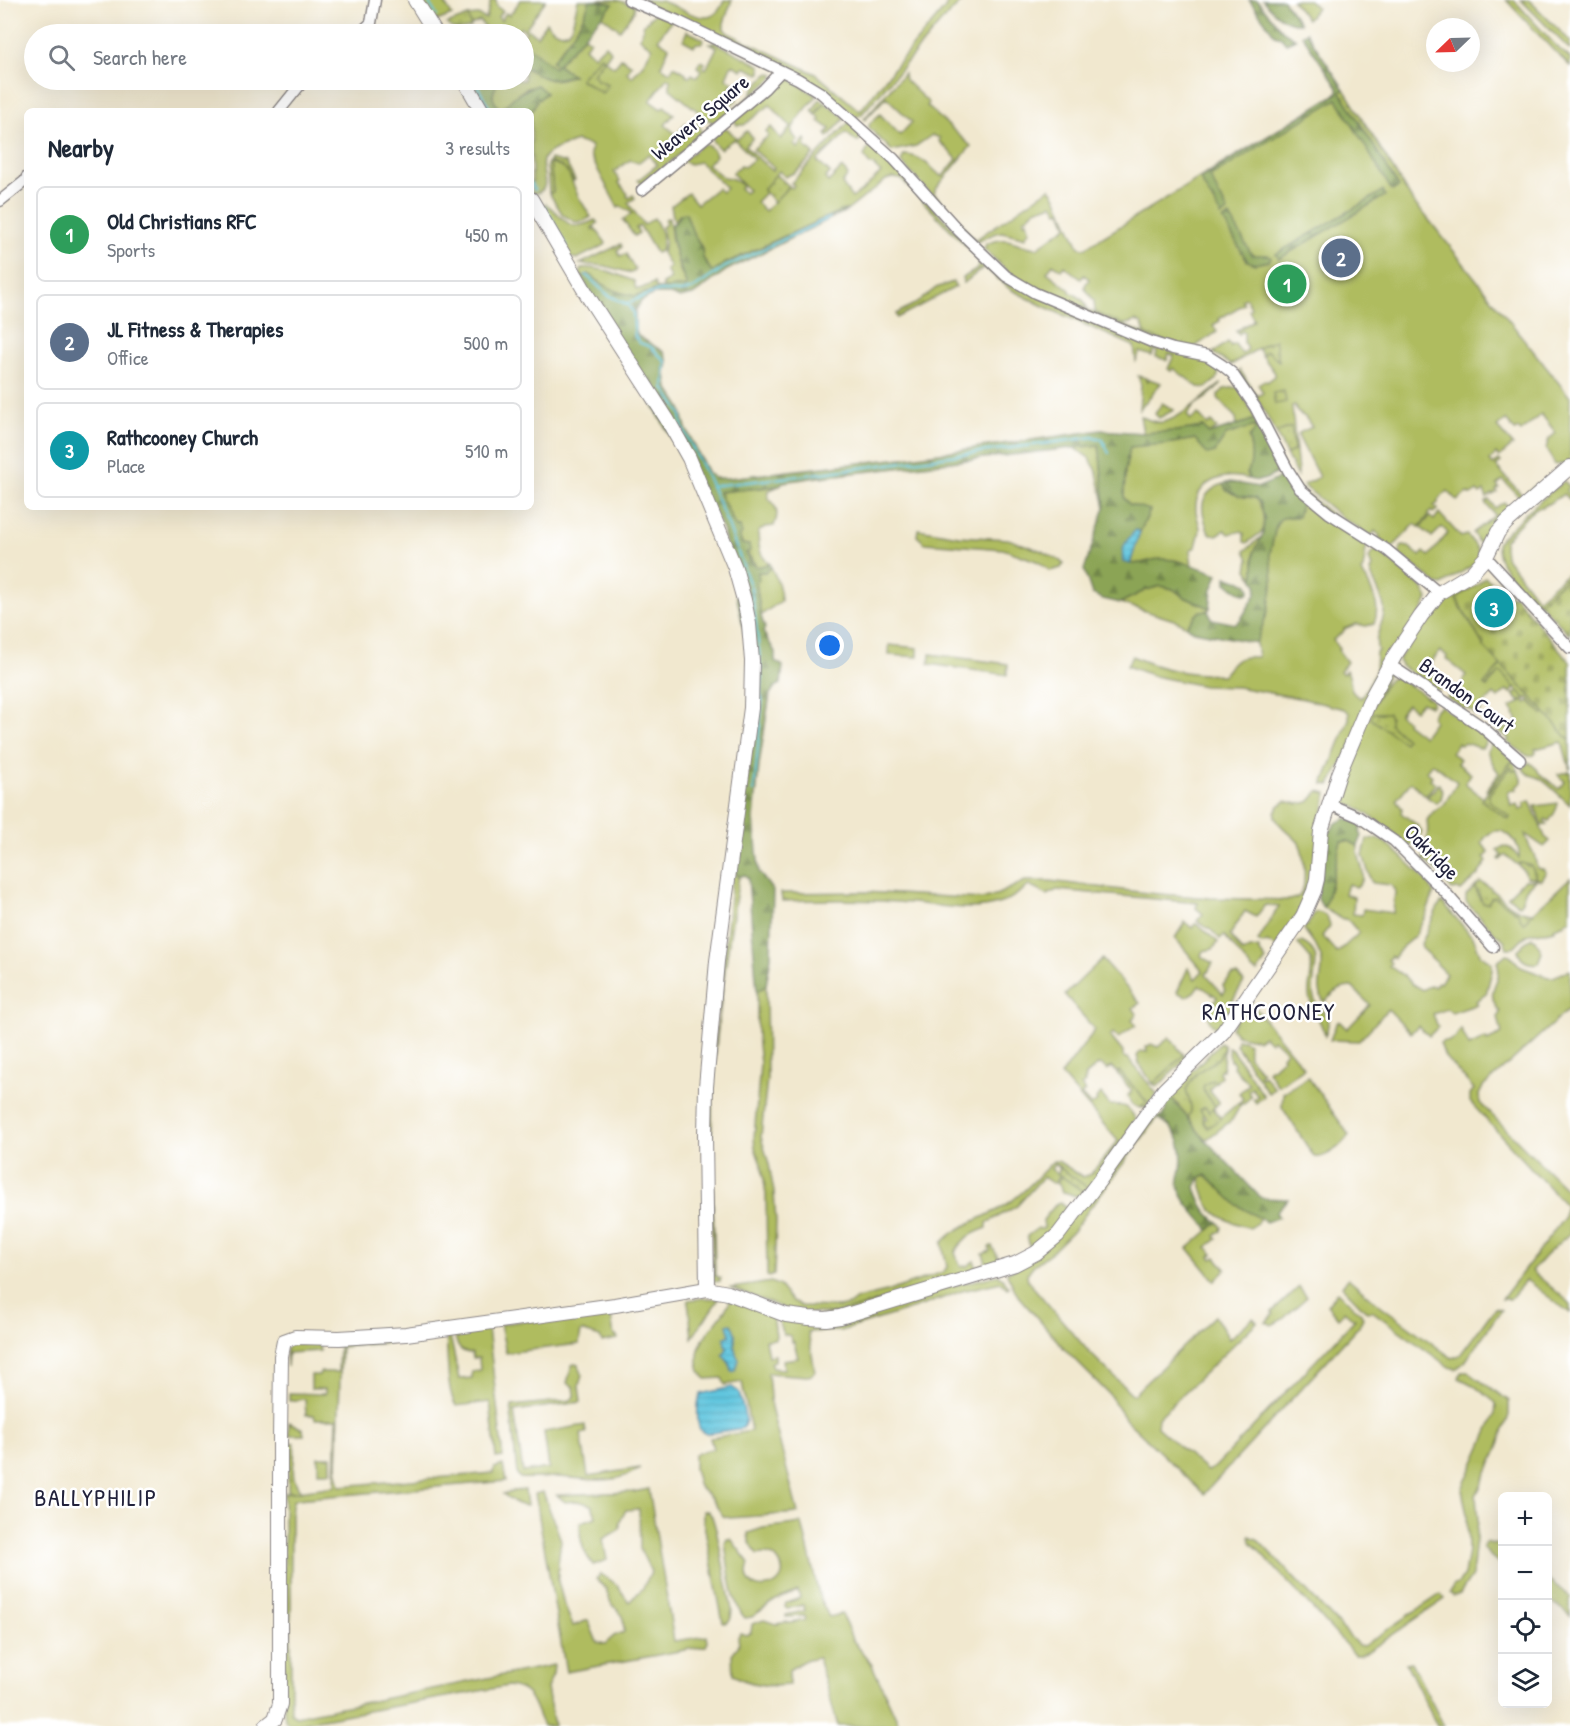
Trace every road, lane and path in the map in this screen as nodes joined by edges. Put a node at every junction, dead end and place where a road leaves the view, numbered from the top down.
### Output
1 (375, 0) edge
2 (416, 0) edge
3 (629, 0) edge
4 (370, 24) edge
5 (430, 24) edge
6 (781, 71) junction
7 (296, 90) edge
8 (470, 90) edge
9 (281, 108) edge
10 (480, 108) edge
11 (24, 182) edge
12 (642, 190) dead end
13 (0, 201) edge
14 (534, 204) edge
15 (1570, 467) edge
16 (1486, 556) junction
17 (1439, 593) junction
18 (1570, 648) edge
19 (1390, 665) junction
20 (1520, 760) dead end
21 (1329, 804) junction
22 (1493, 947) dead end
23 (707, 1289) junction
24 (266, 1726) edge

1 - 4 street
2 - 5 street
3 - 6 street
6 - 12 street, Weavers Square
6 - 17 street
7 - 9 street
8 - 10 street
11 - 13 street
14 - 23 street
15 - 16 street
16 - 17 street
16 - 18 street
17 - 19 street
19 - 20 street, Brandon Court
19 - 21 street
21 - 22 street, Oakridge
21 - 23 street
23 - 24 street

